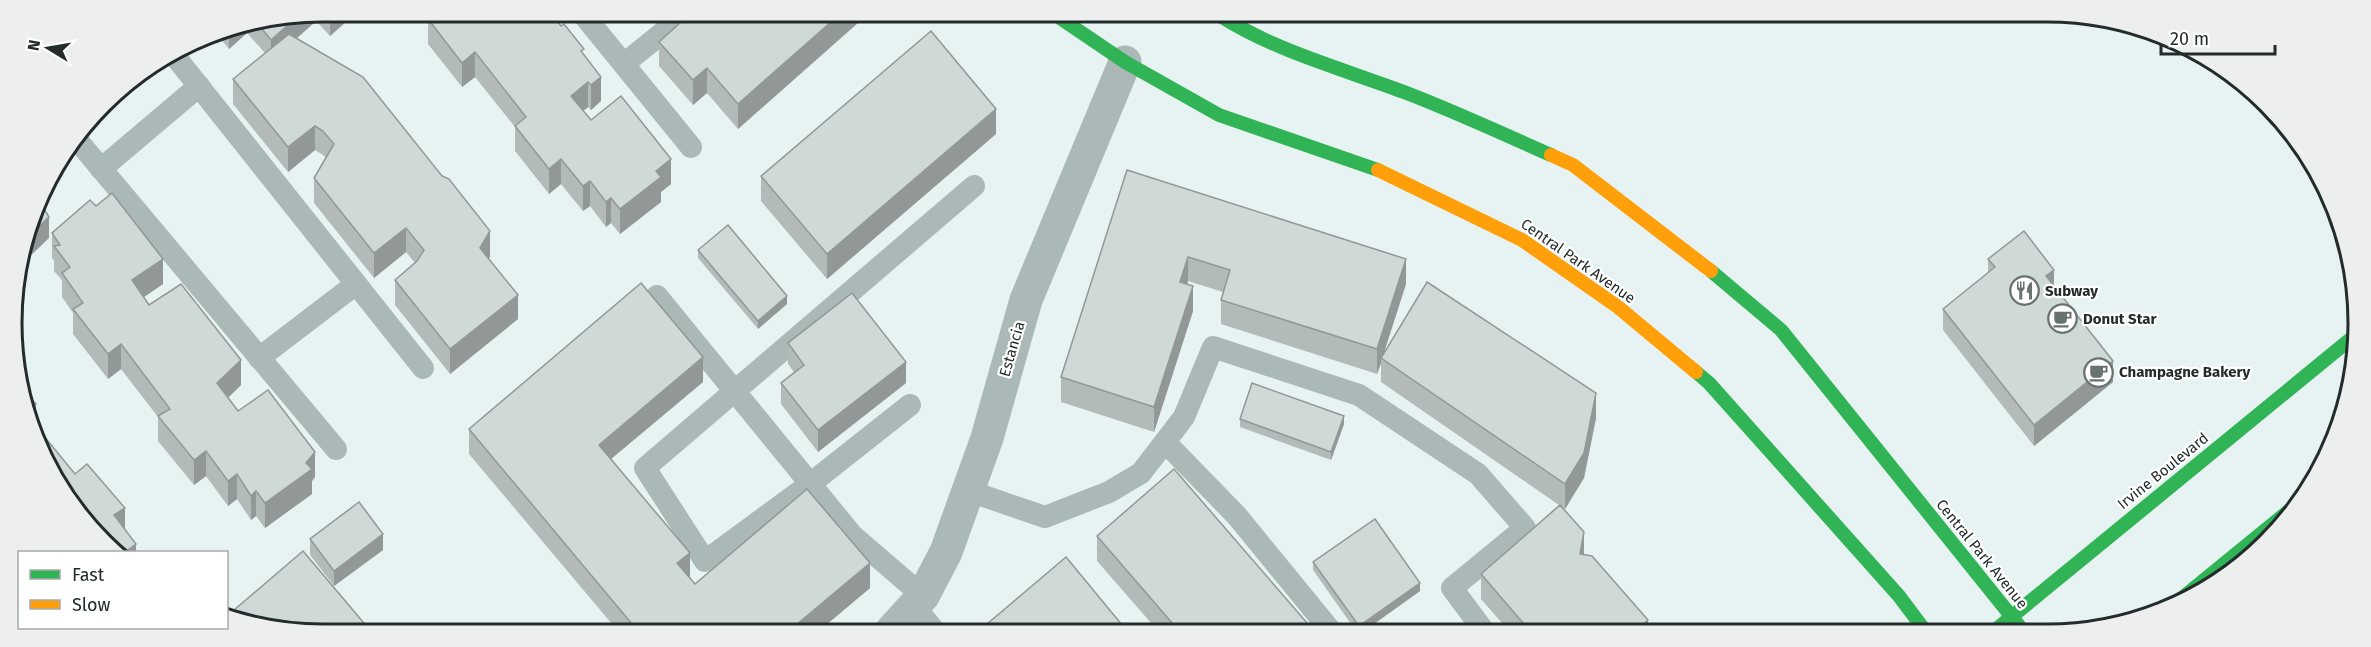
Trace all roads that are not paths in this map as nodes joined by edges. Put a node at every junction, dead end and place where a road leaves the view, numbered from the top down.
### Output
1 (590, 22) edge
2 (676, 22) edge
3 (1066, 22) edge
4 (1230, 22) edge
5 (178, 60) edge
6 (1125, 62) junction
7 (625, 63) junction
8 (199, 86) junction
9 (81, 145) edge
10 (691, 147) dead end
11 (101, 169) junction
12 (974, 186) dead end
13 (357, 284) junction
14 (657, 296) dead end
15 (2348, 341) edge
16 (260, 358) junction
17 (423, 368) dead end
18 (735, 392) junction
19 (910, 405) dead end
20 (1165, 442) junction
21 (336, 449) dead end
22 (810, 484) junction
23 (969, 491) junction
24 (2269, 527) edge
25 (2203, 581) edge
26 (924, 611) edge
27 (2012, 616) junction
28 (902, 624) edge
29 (1325, 624) edge
30 (1479, 624) edge
31 (1920, 624) edge
32 (2002, 624) edge
33 (2018, 624) edge

1 - 7 lane
2 - 7 lane
3 - 6 street, Central Park Avenue
4 - 27 street, Central Park Avenue
5 - 8 lane
6 - 23 street, Estancia
6 - 31 street, Central Park Avenue
7 - 10 lane
8 - 11 lane
8 - 13 lane
9 - 11 lane
11 - 16 lane
12 - 18 lane
13 - 16 lane
13 - 17 lane
14 - 18 lane
15 - 27 street, Irvine Boulevard
16 - 21 lane
18 - 22 lane
18 - 22 lane
19 - 22 lane
20 - 23 lane
20 - 29 lane
20 - 30 lane
22 - 26 lane
23 - 26 street, Estancia
24 - 25 street
26 - 28 street, Estancia
27 - 32 street, Irvine Boulevard
27 - 33 street, Central Park Avenue

